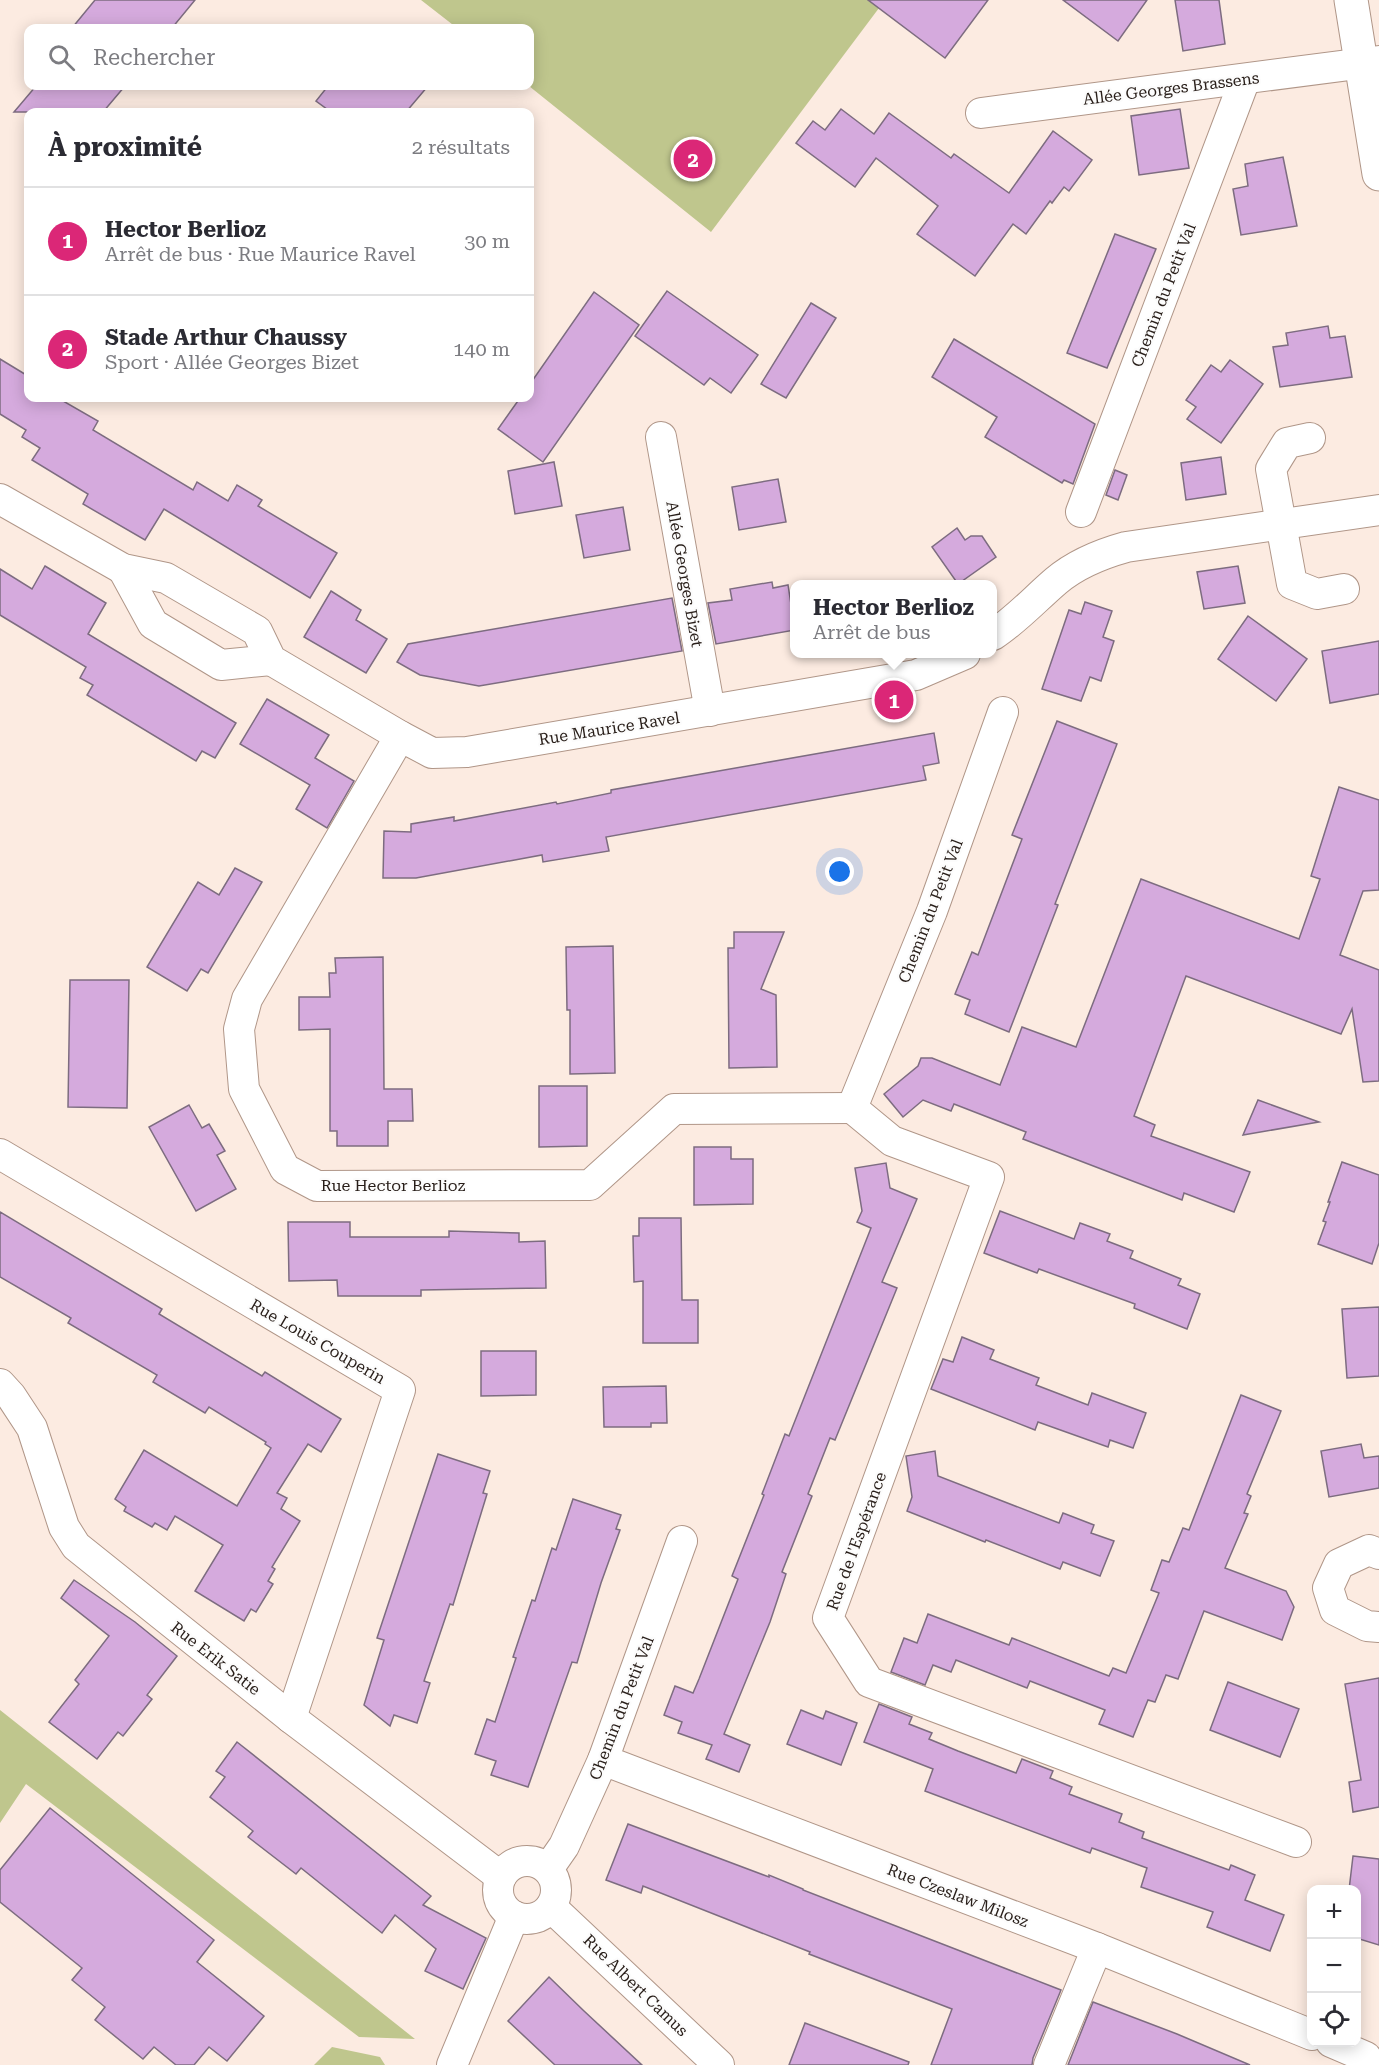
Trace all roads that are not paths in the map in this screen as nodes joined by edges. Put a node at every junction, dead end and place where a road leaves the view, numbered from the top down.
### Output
1 (1351, 0) edge
2 (1370, 62) edge
3 (1245, 79) junction
4 (981, 113) dead end
5 (1379, 174) edge
6 (661, 437) dead end
7 (1310, 438) dead end
8 (3, 507) edge
9 (1379, 510) edge
10 (1081, 512) dead end
11 (1280, 524) junction
12 (123, 569) junction
13 (1344, 589) dead end
14 (997, 632) edge
15 (956, 658) edge
16 (271, 660) junction
17 (710, 711) junction
18 (1003, 712) dead end
19 (400, 736) junction
20 (852, 1108) junction
21 (0, 1154) edge
22 (0, 1384) edge
23 (682, 1541) dead end
24 (1379, 1554) edge
25 (1379, 1627) edge
26 (291, 1718) junction
27 (603, 1760) junction
28 (1296, 1842) dead end
29 (548, 1869) junction
30 (501, 1877) junction
31 (551, 1907) junction
32 (514, 1916) junction
33 (1097, 1948) junction
34 (1307, 2033) edge
35 (1342, 2047) edge
36 (452, 2065) edge
37 (719, 2065) edge
38 (1049, 2065) edge
39 (1363, 2065) edge

1 - 2 main road
2 - 3 street, Allée Georges Brassens
2 - 5 main road
3 - 4 street, Allée Georges Brassens
3 - 10 street, Chemin du Petit Val
6 - 17 street, Allée Georges Bizet
7 - 11 street
8 - 12 street
9 - 11 street
11 - 13 street
11 - 14 street
12 - 16 street
12 - 16 street
15 - 17 street, Rue Maurice Ravel
16 - 19 street, Rue Maurice Ravel
17 - 19 street, Rue Maurice Ravel
18 - 20 street, Chemin du Petit Val
19 - 20 street, Rue Hector Berlioz
20 - 28 street, Rue de l'Espérance
21 - 26 street, Rue Louis Couperin
22 - 26 street, Rue Erik Satie
23 - 27 street, Chemin du Petit Val
24 - 25 street
26 - 30 street, Rue Erik Satie
27 - 29 street, Chemin du Petit Val
27 - 33 street, Rue Czeslaw Milosz
29 - 30 street
29 - 31 street
30 - 32 street
31 - 32 street
31 - 37 street, Rue Albert Camus
32 - 36 street
33 - 34 street, Rue Czeslaw Milosz
33 - 38 street
35 - 39 street

